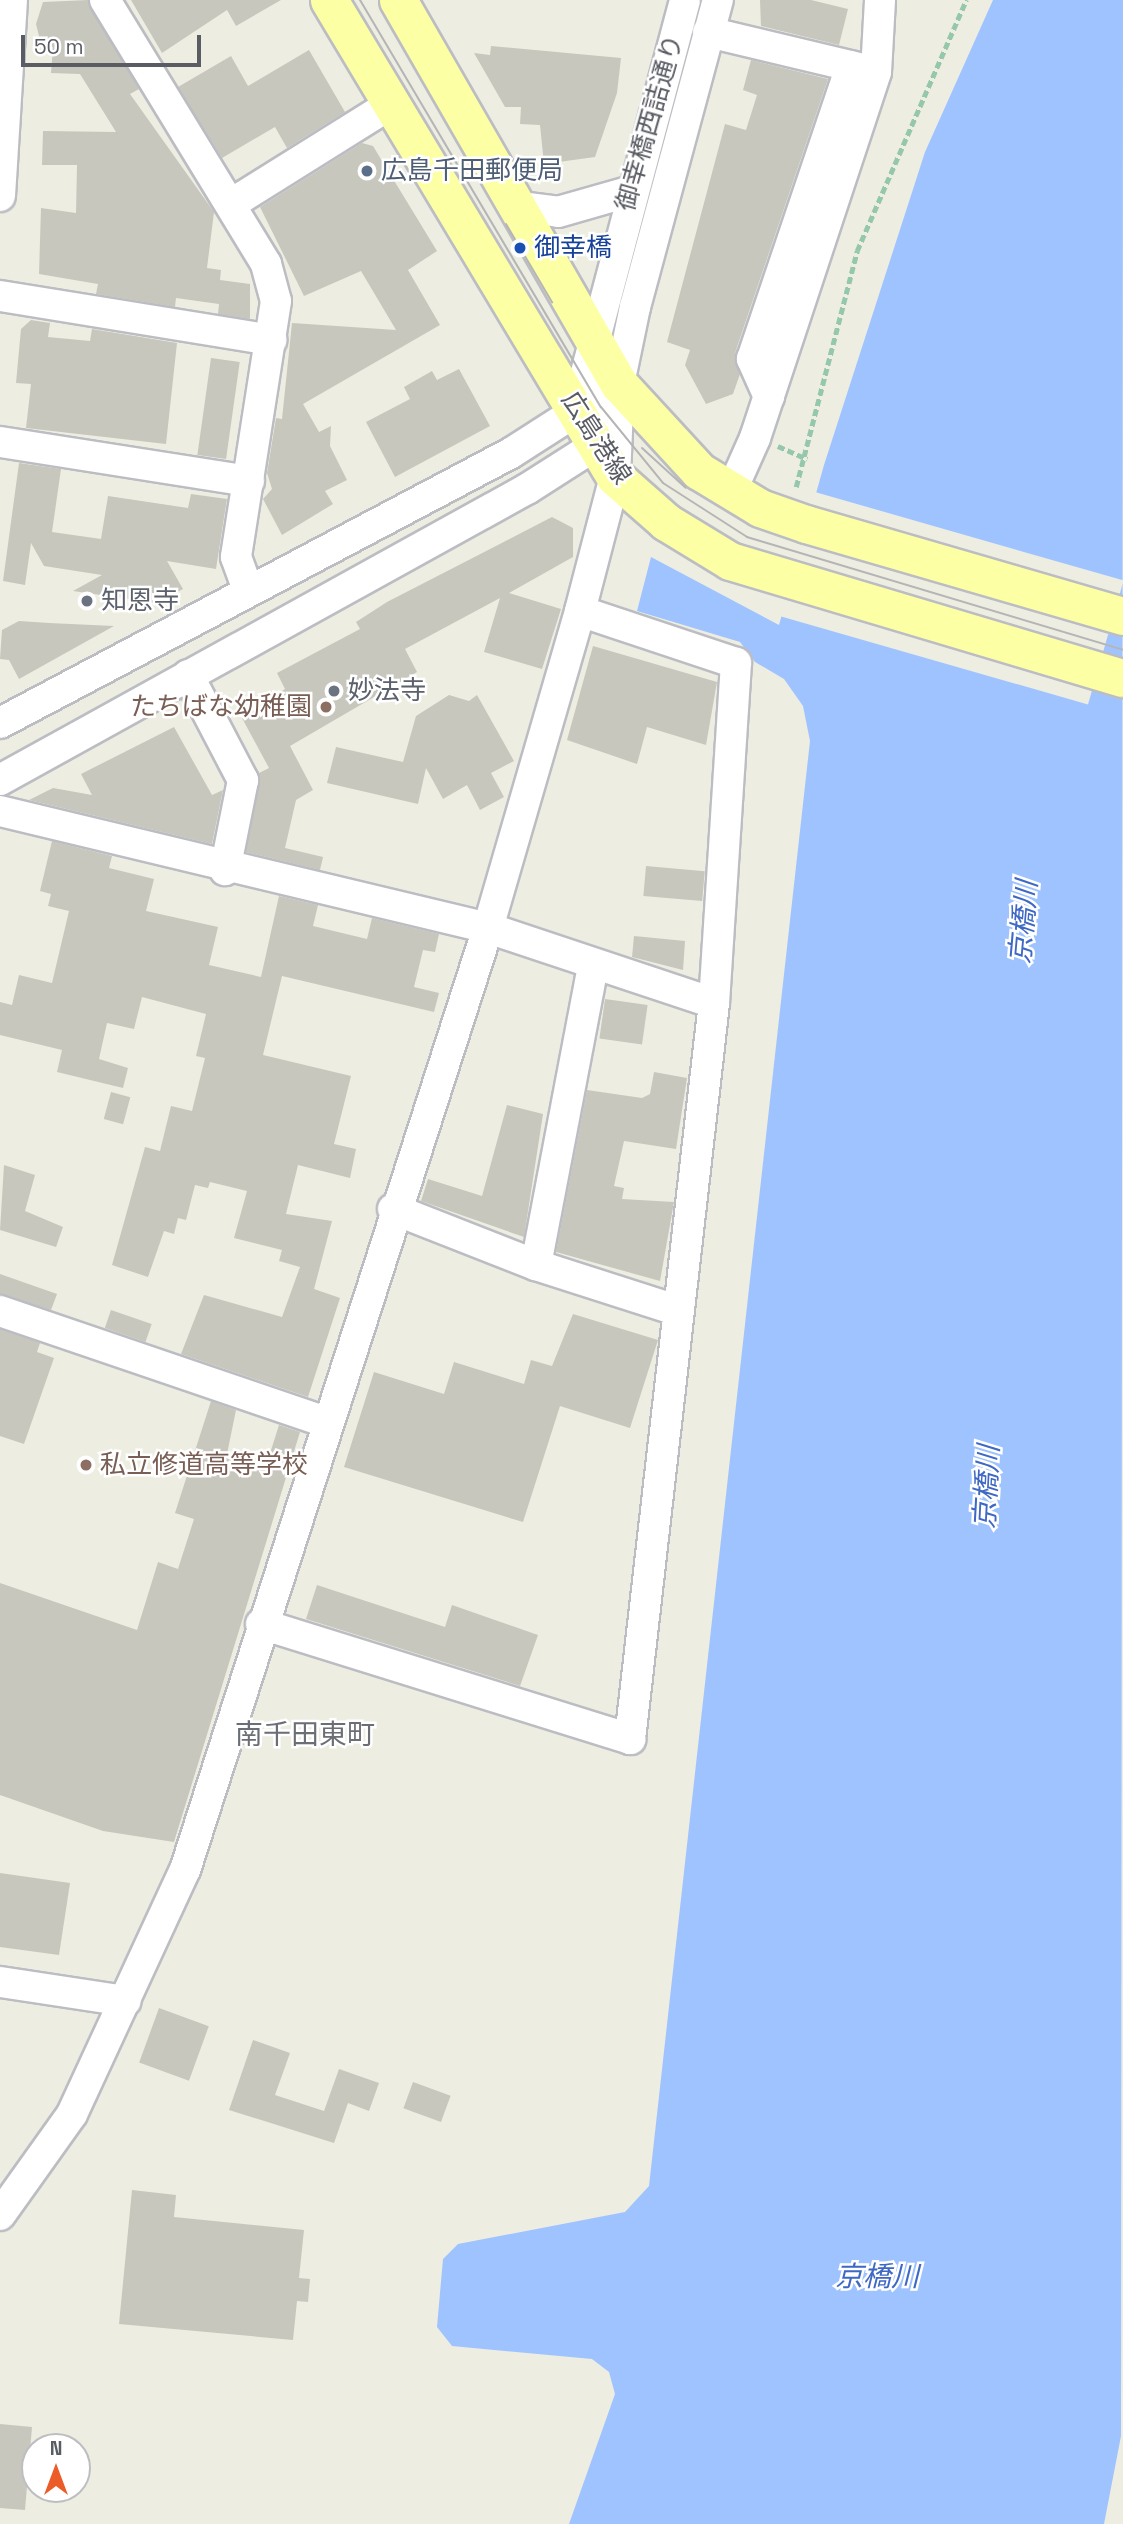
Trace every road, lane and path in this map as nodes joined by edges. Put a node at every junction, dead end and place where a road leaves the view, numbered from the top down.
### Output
1 (12, 0) edge
2 (105, 0) edge
3 (330, 0) edge
4 (398, 0) edge
5 (685, 0) edge
6 (718, 0) edge
7 (880, 0) edge
8 (966, 0) edge
9 (708, 32) junction
10 (864, 69) junction
11 (391, 104) junction
12 (631, 191) junction
13 (0, 196) edge
14 (231, 205) junction
15 (520, 207) junction
16 (0, 296) edge
17 (595, 337) junction
18 (271, 340) junction
19 (619, 384) junction
20 (576, 410) junction
21 (0, 442) edge
22 (596, 445) junction
23 (785, 449) dead end
24 (807, 459) junction
25 (615, 477) junction
26 (249, 481) junction
27 (796, 488) dead end
28 (731, 492) junction
29 (248, 590) junction
30 (580, 611) junction
31 (1123, 616) edge
32 (188, 675) junction
33 (1123, 678) edge
34 (0, 723) edge
35 (0, 780) edge
36 (0, 811) edge
37 (225, 870) junction
38 (488, 928) junction
39 (593, 966) junction
40 (714, 1003) junction
41 (393, 1209) junction
42 (536, 1265) junction
43 (676, 1310) junction
44 (0, 1311) edge
45 (326, 1422) junction
46 (261, 1624) junction
47 (0, 1982) edge
48 (126, 2001) junction
49 (0, 2215) edge

1 - 13 street
2 - 14 street
3 - 11 main road, 広島港線
4 - 15 main road, 広島港線
5 - 12 street, 御幸橋西詰通り
6 - 9 street, 御幸橋西詰通り
7 - 10 street
8 - 24 path
9 - 10 street
9 - 19 street, 御幸橋西詰通り
10 - 28 street
11 - 14 street
11 - 20 main road, 広島港線
12 - 15 street
12 - 17 street, 御幸橋西詰通り
14 - 18 street
15 - 17 main road, 広島港線
16 - 18 street
17 - 19 main road, 広島港線
17 - 20 street, 御幸橋西詰通り
18 - 26 street
19 - 20 street
19 - 22 street
19 - 25 street
19 - 28 main road, 広島港線
20 - 22 main road, 広島港線
20 - 29 street
21 - 26 street
22 - 25 main road, 広島港線
22 - 32 street
23 - 24 path
24 - 27 path
25 - 30 street
25 - 33 main road, 広島港線
26 - 29 street
28 - 31 main road, 広島港線
29 - 34 street
30 - 38 street
30 - 40 street
32 - 35 street
32 - 37 street
36 - 37 street
37 - 38 street
38 - 39 street
38 - 41 street
39 - 40 street
39 - 42 street
40 - 43 street
41 - 42 street
41 - 45 street
42 - 43 street
43 - 46 street
44 - 45 street
45 - 46 street
46 - 48 street
47 - 48 street
48 - 49 street

